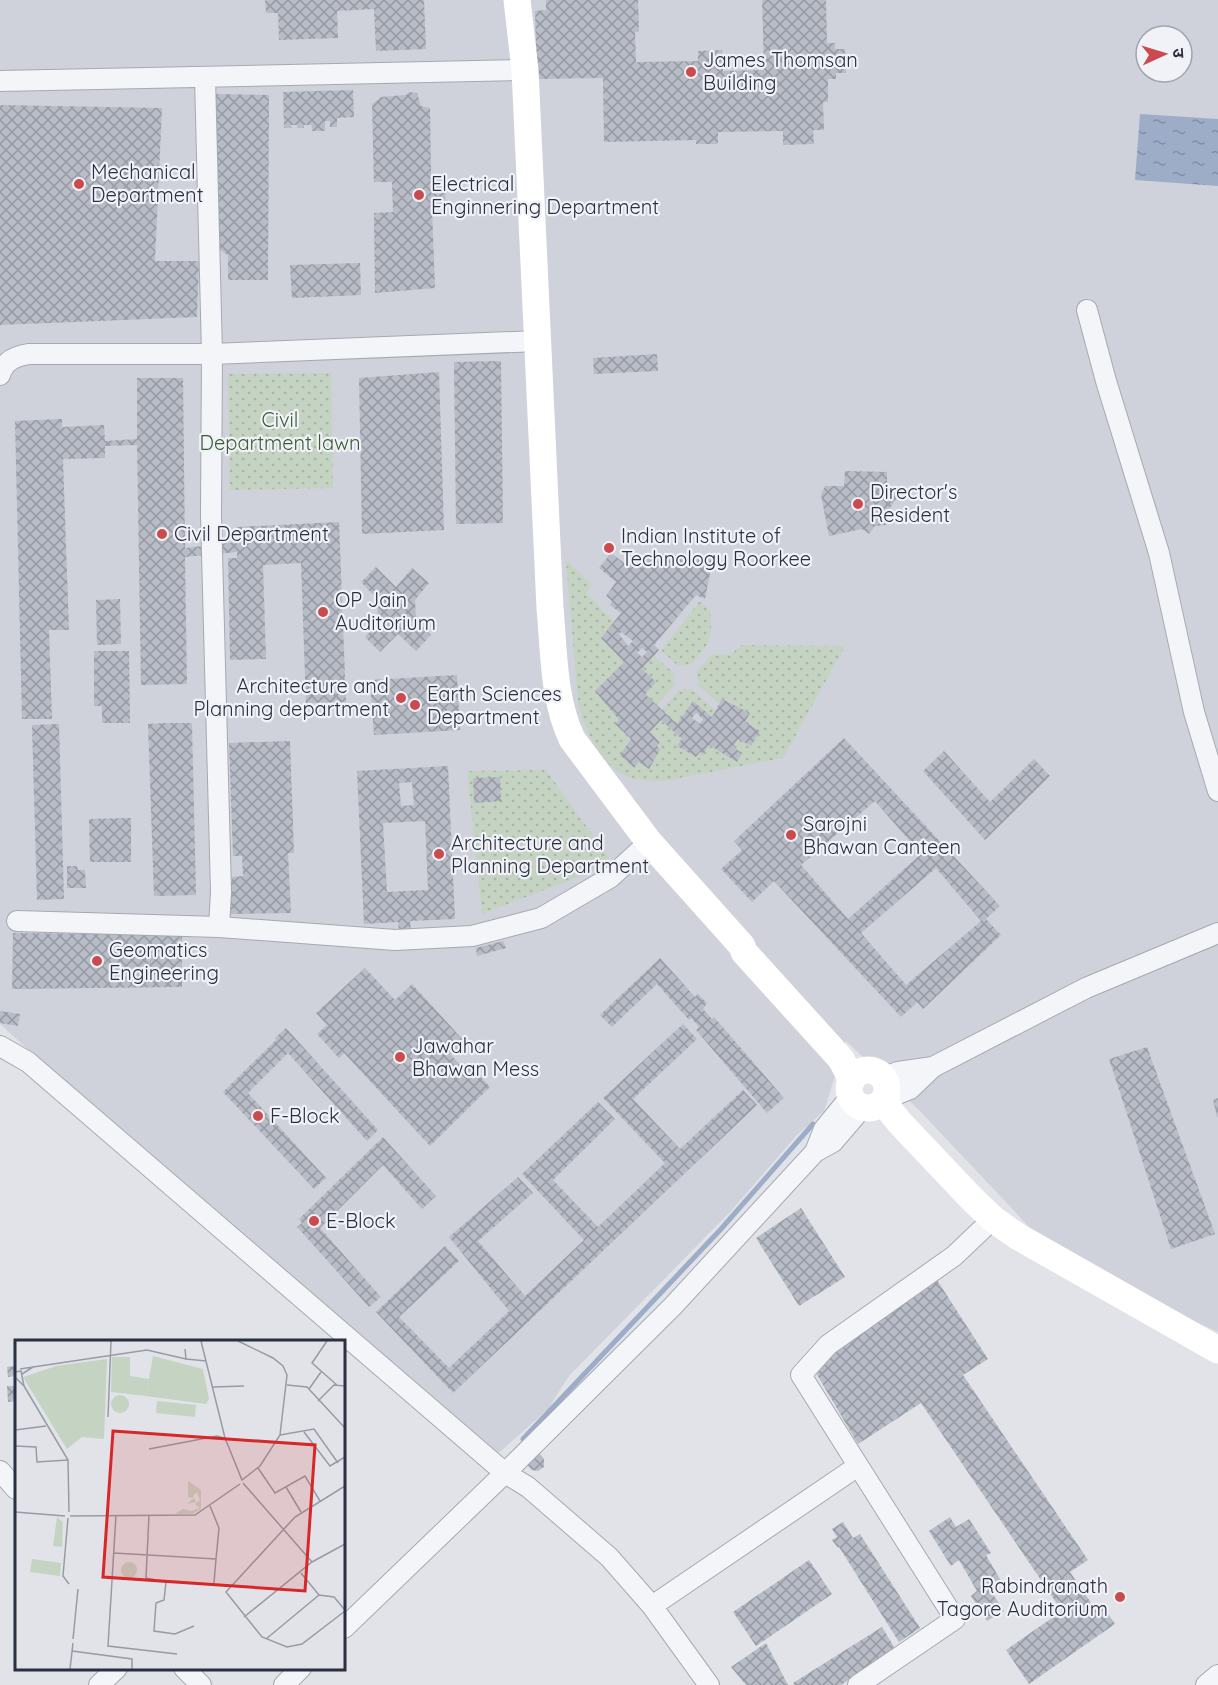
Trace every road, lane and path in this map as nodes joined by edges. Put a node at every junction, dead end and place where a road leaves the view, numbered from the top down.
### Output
1 (517, 0) edge
2 (525, 70) junction
3 (205, 77) junction
4 (0, 81) edge
5 (1087, 310) dead end
6 (538, 341) junction
7 (212, 354) junction
8 (0, 375) edge
9 (1218, 791) edge
10 (649, 842) junction
11 (17, 921) dead end
12 (219, 927) junction
13 (1218, 933) edge
14 (0, 1046) edge
15 (864, 1087) junction
16 (993, 1219) junction
17 (1218, 1350) edge
18 (858, 1466) junction
19 (0, 1471) edge
20 (505, 1473) junction
21 (15, 1488) edge
22 (652, 1606) junction
23 (345, 1627) edge
24 (115, 1670) edge
25 (186, 1670) edge
26 (299, 1670) edge
27 (1218, 1675) edge
28 (99, 1685) edge
29 (201, 1685) edge
30 (284, 1685) edge
31 (710, 1685) edge
32 (858, 1685) edge
33 (1206, 1685) edge

1 - 2 street
2 - 3 street
2 - 6 street
3 - 4 street
3 - 7 street
5 - 9 street
6 - 7 street
6 - 10 street
7 - 8 street
7 - 12 street
10 - 12 street
10 - 15 street
11 - 12 street
13 - 15 street
14 - 20 street
15 - 16 street
15 - 20 street
16 - 17 street
16 - 18 street
18 - 22 street
18 - 32 street
19 - 21 street
20 - 22 street
20 - 23 street
22 - 31 street
24 - 28 street
25 - 29 street
26 - 30 street
27 - 33 street

